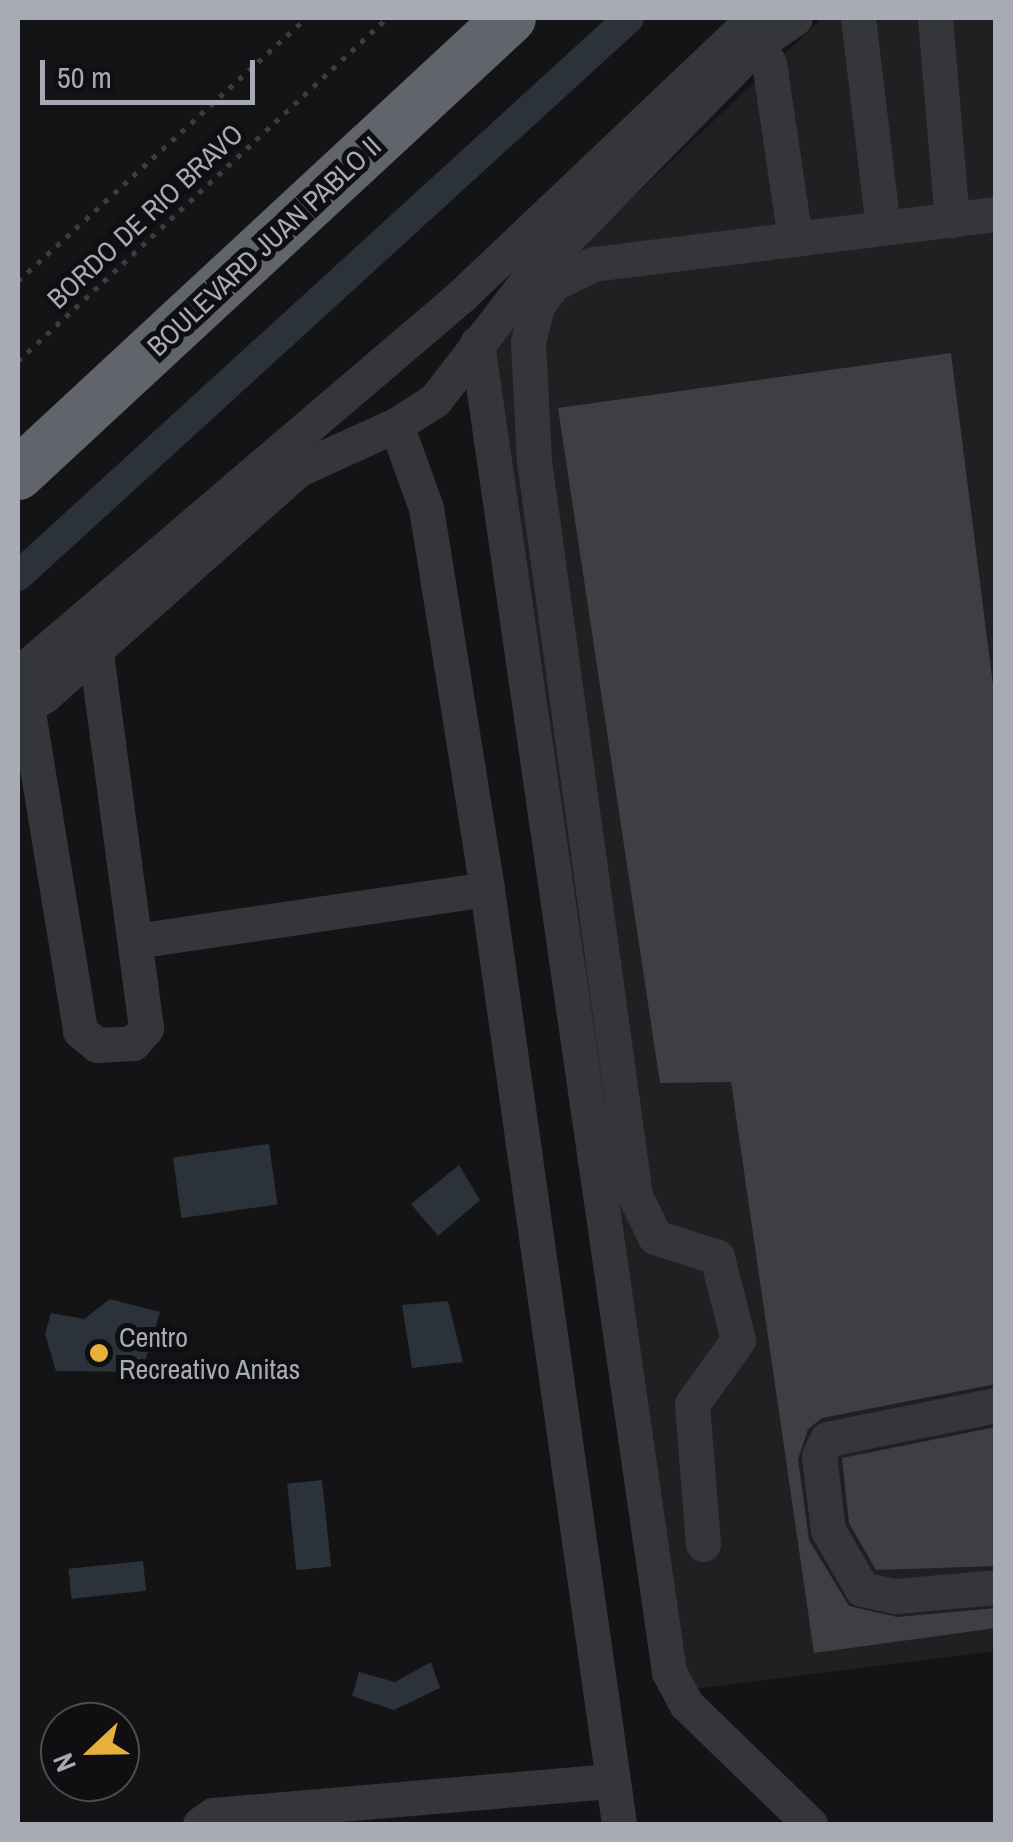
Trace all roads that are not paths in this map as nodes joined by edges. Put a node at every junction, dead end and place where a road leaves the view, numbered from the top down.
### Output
1 (510, 18) edge
2 (794, 18) edge
3 (858, 18) edge
4 (935, 18) edge
5 (755, 31) edge
6 (996, 214) edge
7 (952, 220) junction
8 (882, 227) junction
9 (795, 239) junction
10 (476, 343) junction
11 (396, 425) junction
12 (18, 474) edge
13 (96, 654) junction
14 (21, 690) edge
15 (487, 889) junction
16 (135, 941) junction
17 (996, 1406) edge
18 (702, 1544) dead end
19 (996, 1586) edge
20 (613, 1781) junction
21 (453, 1809) edge
22 (200, 1824) edge
23 (619, 1824) edge
24 (810, 1824) edge

1 - 12 highway, BOULEVARD JUAN PABLO II
2 - 5 lane
3 - 8 lane
4 - 7 lane
5 - 9 lane
5 - 10 lane
5 - 14 lane
6 - 7 lane
7 - 8 lane
8 - 9 lane
9 - 18 lane
10 - 11 lane
10 - 24 lane
11 - 13 lane
11 - 15 lane
13 - 14 lane
13 - 16 lane
14 - 16 lane
15 - 16 lane
15 - 20 lane
17 - 19 lane
20 - 21 lane
20 - 23 lane
21 - 22 lane

